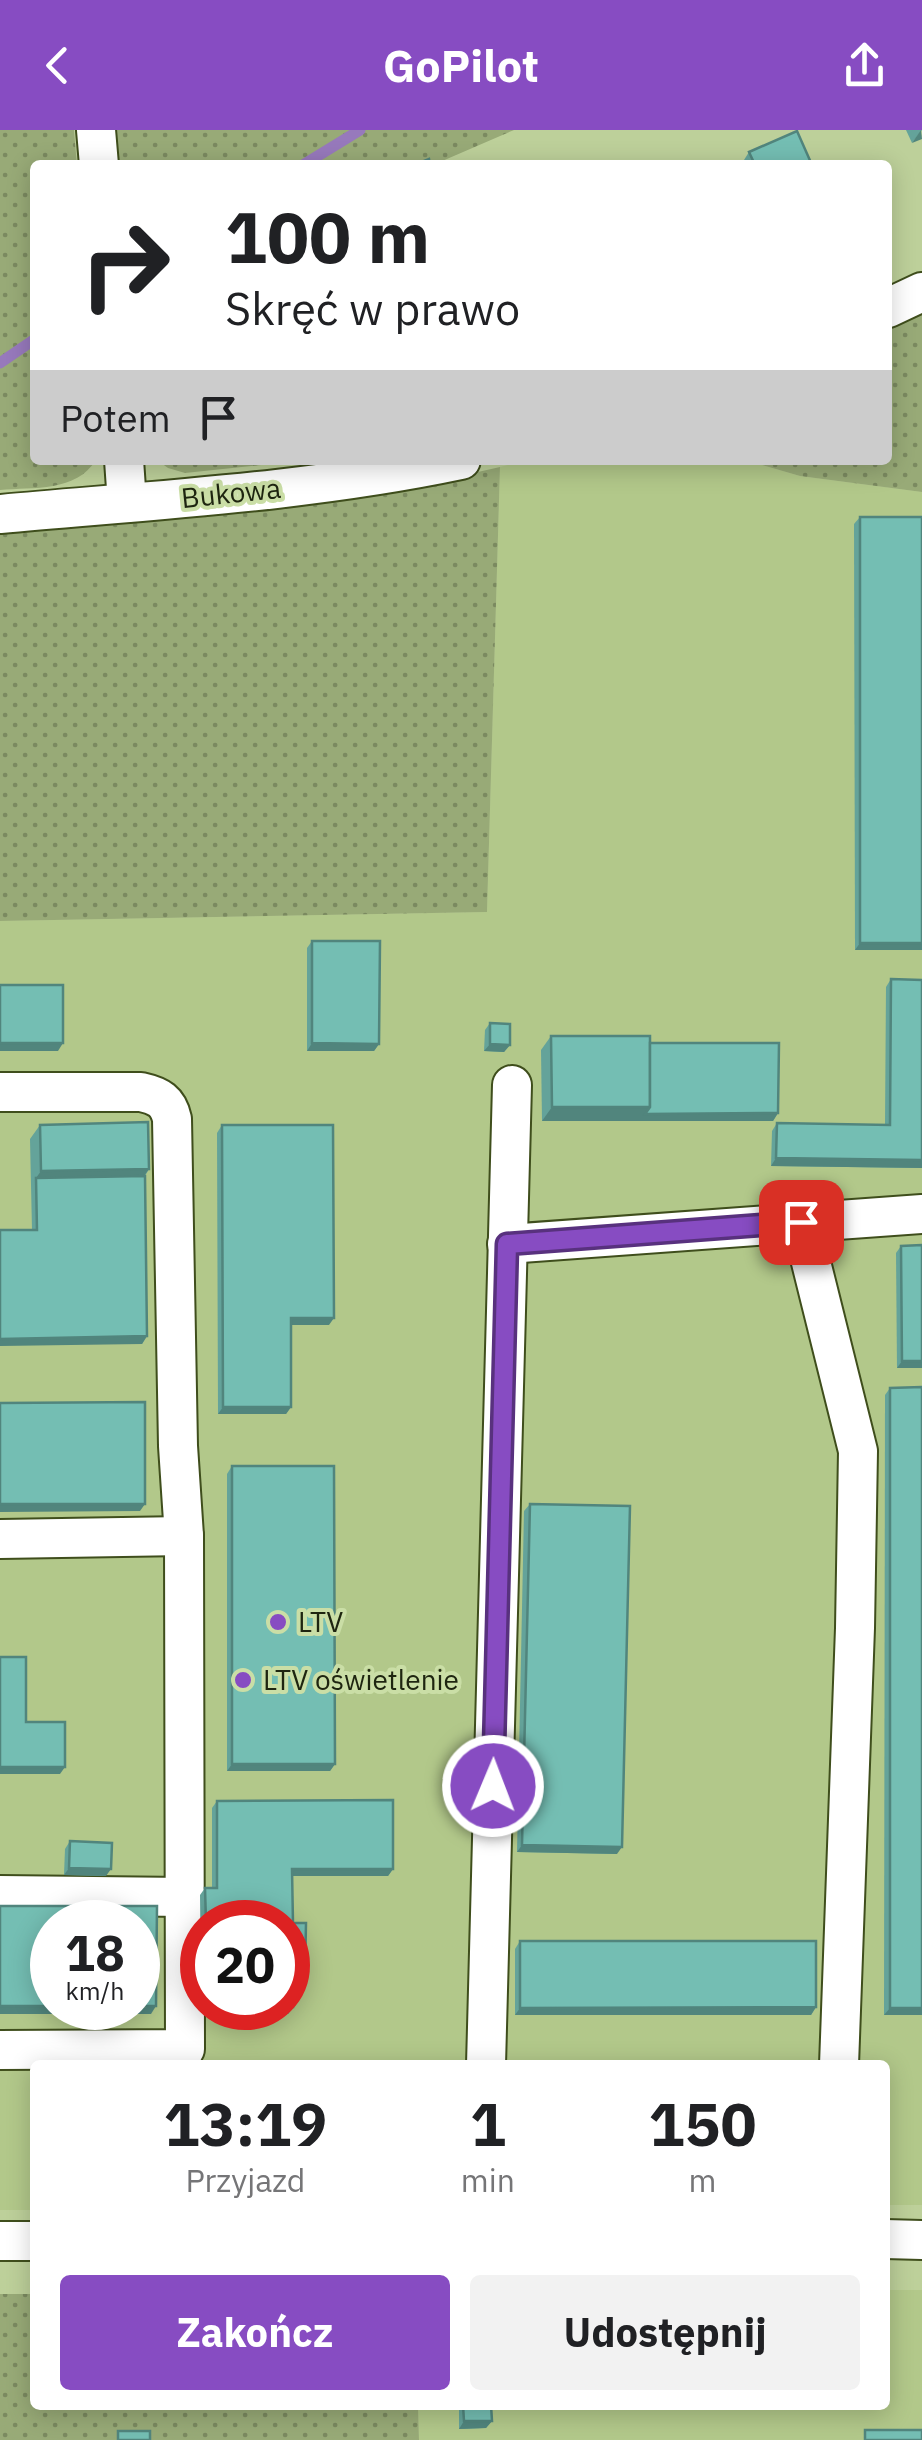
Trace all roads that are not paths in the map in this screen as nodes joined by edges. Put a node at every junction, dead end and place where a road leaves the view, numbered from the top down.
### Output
1 (96, 130) edge
2 (99, 160) edge
3 (922, 292) edge
4 (892, 306) edge
5 (124, 465) edge
6 (432, 465) edge
7 (127, 503) junction
8 (0, 514) edge
9 (512, 1085) dead end
10 (0, 1092) edge
11 (922, 1214) edge
12 (801, 1222) junction
13 (507, 1244) junction
14 (184, 1536) junction
15 (0, 1539) edge
16 (0, 1895) edge
17 (186, 1897) junction
18 (0, 2050) edge
19 (486, 2060) edge
20 (839, 2060) edge
21 (890, 2240) edge
22 (922, 2240) edge
23 (0, 2241) edge
24 (30, 2242) edge

1 - 2 street
3 - 4 street
5 - 7 street
6 - 7 street, Bukowa
7 - 8 street, Bukowa
9 - 13 street
10 - 14 street
11 - 12 street
12 - 13 street
12 - 20 street
13 - 19 street
14 - 15 street
14 - 17 street
16 - 17 street
17 - 18 street
21 - 22 street
23 - 24 street

